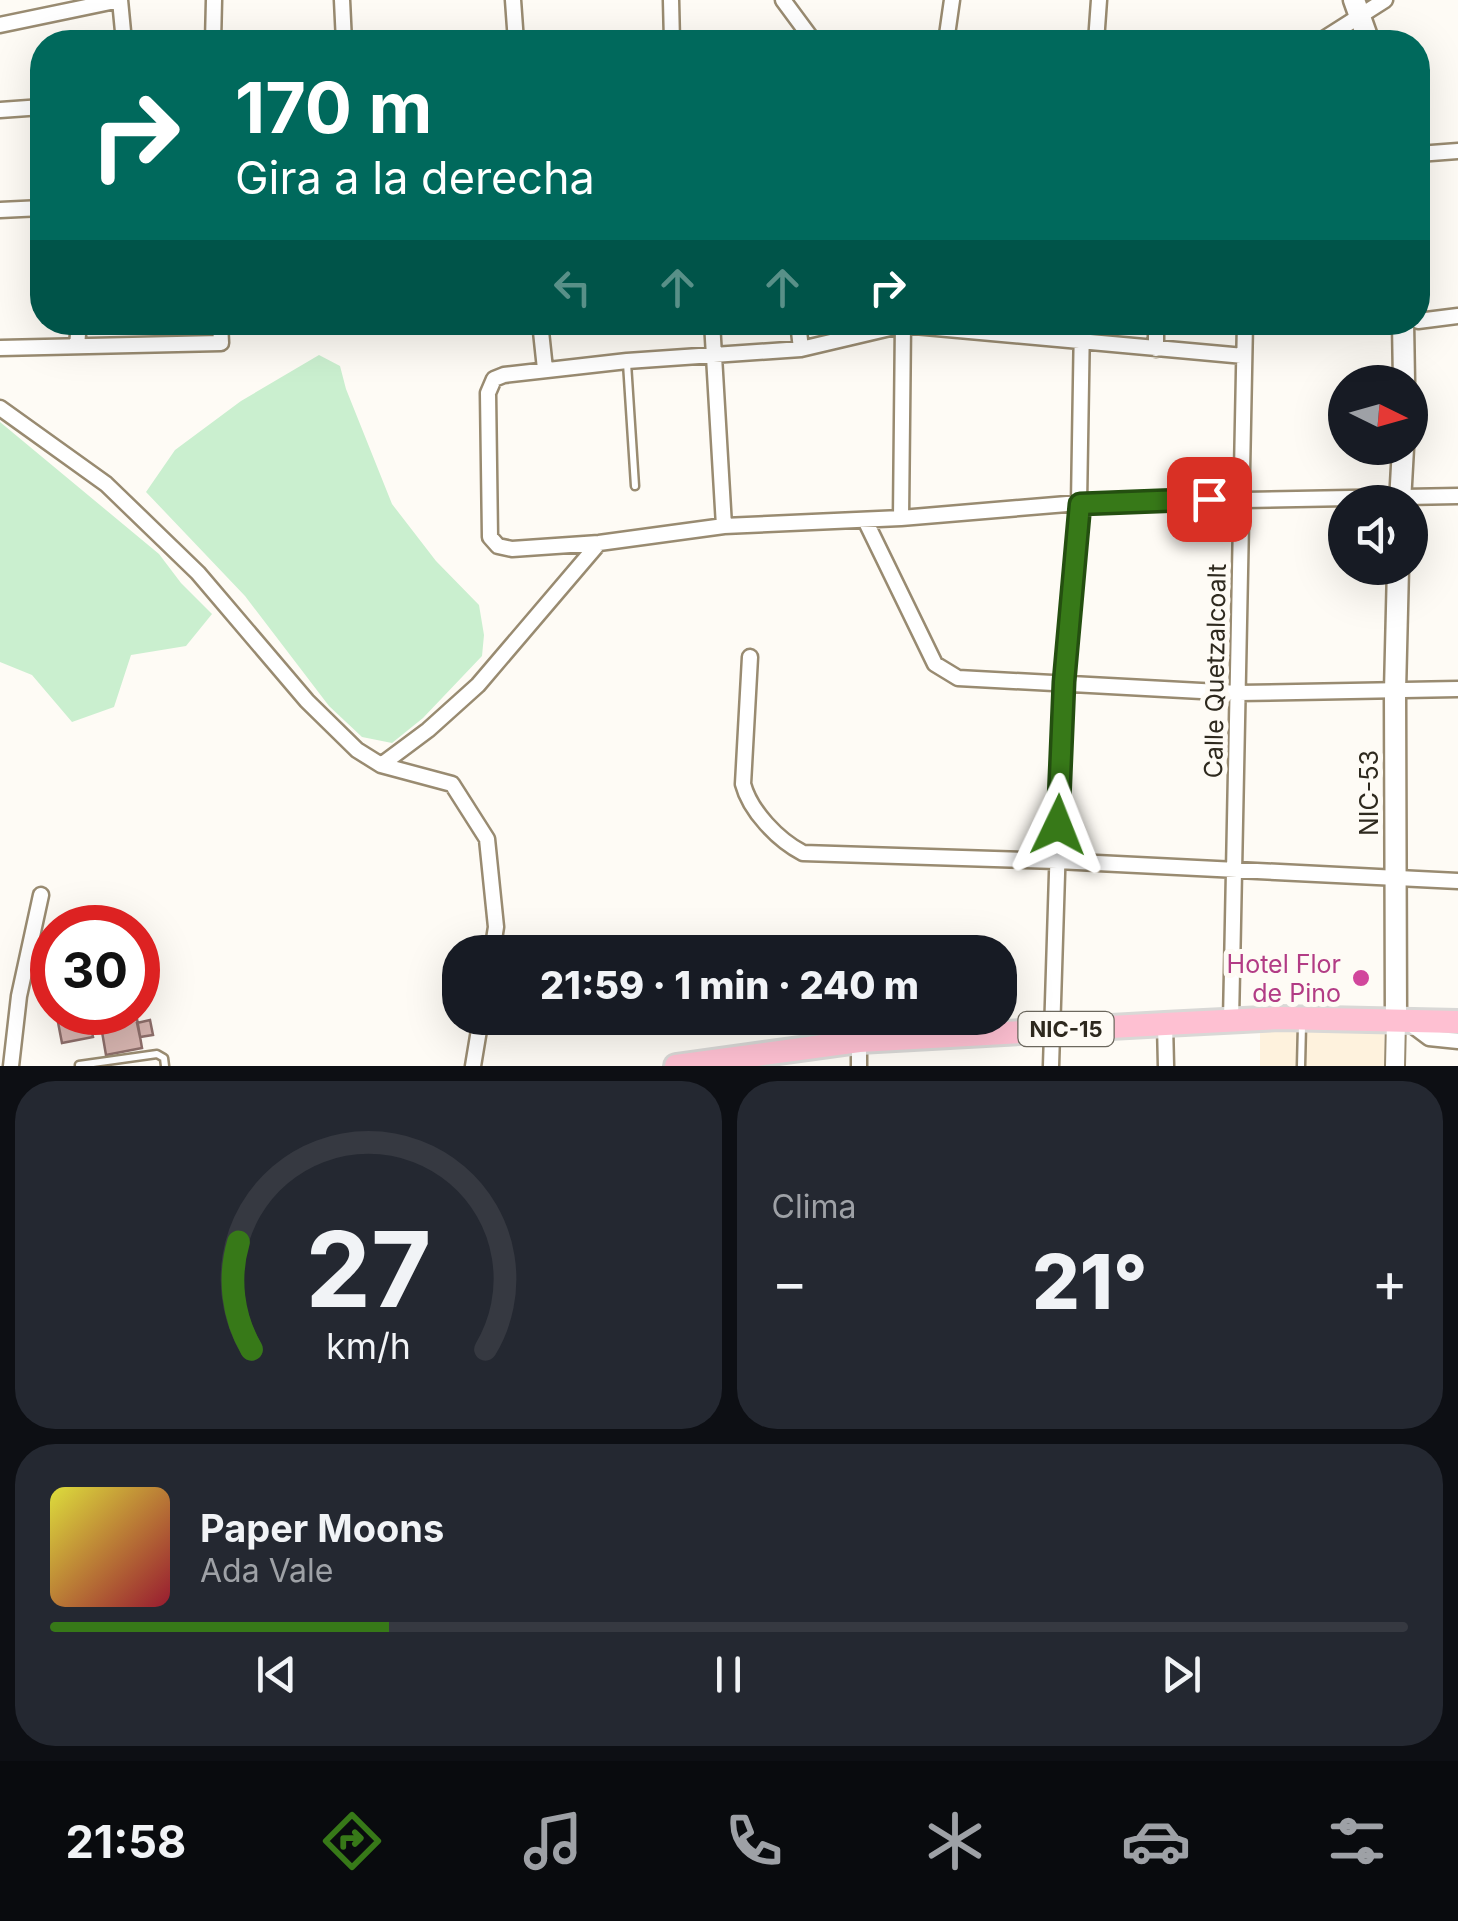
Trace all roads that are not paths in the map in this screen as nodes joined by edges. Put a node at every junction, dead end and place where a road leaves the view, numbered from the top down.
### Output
1 (120, 0) edge
2 (214, 0) edge
3 (342, 0) edge
4 (513, 0) edge
5 (670, 0) edge
6 (784, 0) edge
7 (952, 0) edge
8 (1099, 0) edge
9 (1384, 0) edge
10 (1357, 9) edge
11 (0, 25) edge
12 (123, 30) edge
13 (213, 30) edge
14 (343, 30) edge
15 (515, 30) edge
16 (671, 30) edge
17 (805, 30) edge
18 (948, 30) edge
19 (1097, 30) edge
20 (1333, 30) edge
21 (30, 107) edge
22 (0, 110) edge
23 (1458, 151) edge
24 (1430, 153) edge
25 (30, 209) edge
26 (0, 210) edge
27 (1458, 316) edge
28 (1430, 320) edge
29 (78, 335) edge
30 (221, 335) edge
31 (541, 335) edge
32 (714, 335) edge
33 (799, 335) edge
34 (858, 335) edge
35 (903, 335) edge
36 (1007, 335) edge
37 (1082, 335) edge
38 (1156, 335) edge
39 (1245, 335) edge
40 (1405, 335) edge
41 (1082, 343) junction
42 (78, 346) junction
43 (0, 348) edge
44 (801, 349) junction
45 (1156, 349) junction
46 (716, 355) junction
47 (1244, 356) junction
48 (627, 361) junction
49 (1404, 365) edge
50 (544, 368) junction
51 (0, 408) edge
52 (635, 486) dead end
53 (1458, 496) edge
54 (1242, 498) junction
55 (1428, 498) edge
56 (1328, 499) edge
57 (1080, 504) junction
58 (901, 518) junction
59 (865, 520) junction
60 (724, 526) junction
61 (599, 542) junction
62 (1397, 585) edge
63 (750, 657) dead end
64 (1064, 682) junction
65 (1458, 689) edge
66 (1394, 691) junction
67 (1238, 692) junction
68 (381, 765) junction
69 (1057, 861) junction
70 (1234, 870) junction
71 (1394, 878) junction
72 (1458, 881) edge
73 (42, 895) dead end
74 (495, 935) edge
75 (1302, 1018) junction
76 (1400, 1020) junction
77 (1231, 1021) junction
78 (1458, 1022) edge
79 (1165, 1024) junction
80 (1052, 1030) junction
81 (478, 1035) edge
82 (860, 1041) junction
83 (1458, 1041) edge
84 (783, 1060) edge
85 (79, 1065) edge
86 (11, 1066) edge
87 (165, 1066) edge
88 (473, 1066) edge
89 (676, 1066) edge
90 (859, 1066) edge
91 (1051, 1066) edge
92 (1166, 1066) edge
93 (1301, 1066) edge
94 (1395, 1066) edge

1 - 11 street
1 - 12 street
2 - 13 street
3 - 14 street
4 - 15 street
5 - 16 street
6 - 17 street
7 - 18 street
8 - 19 street
9 - 10 street
10 - 20 street
21 - 22 street
23 - 24 street
25 - 26 street
27 - 28 street
29 - 42 street
30 - 42 street
31 - 50 street
32 - 46 street
33 - 44 street
34 - 44 street
35 - 58 street
36 - 41 street
37 - 41 street
38 - 45 street
39 - 47 street, Calle Quetzalcoalt
40 - 49 main road
41 - 45 street
41 - 57 street
42 - 43 street
44 - 46 street
45 - 47 street
46 - 48 street
46 - 60 street
47 - 54 street, Calle Quetzalcoalt
48 - 50 street
48 - 52 lane
50 - 61 street
51 - 68 street
53 - 55 street
54 - 56 street
54 - 57 street
54 - 67 street, Calle Quetzalcoalt
57 - 58 street
57 - 64 street
58 - 59 street
59 - 60 street
59 - 64 street
60 - 61 street
61 - 68 street
62 - 66 main road, NIC-53 / NIC-53
63 - 69 street
64 - 67 street
64 - 69 street
65 - 66 street
66 - 67 street
66 - 71 main road, NIC-53 / NIC-53
67 - 70 street, Calle Quetzalcoalt
68 - 74 street
69 - 70 street
69 - 80 street
70 - 71 street
70 - 77 street, Calle Quetzalcoalt
71 - 72 street
71 - 76 main road, NIC-53 / NIC-53
73 - 86 street
75 - 76 highway, NIC-15 / NIC-15
75 - 77 highway, NIC-15 / NIC-15
75 - 93 lane
76 - 78 highway, NIC-15 / NIC-15
76 - 83 street
76 - 94 street
77 - 79 highway, NIC-15 / NIC-15
79 - 80 highway, NIC-15 / NIC-15
79 - 92 street
80 - 82 highway, NIC-15 / NIC-15
80 - 91 street
81 - 88 street
82 - 84 highway, NIC-15 / NIC-15
82 - 90 street
84 - 89 highway, NIC-15 / NIC-15
85 - 87 lane

